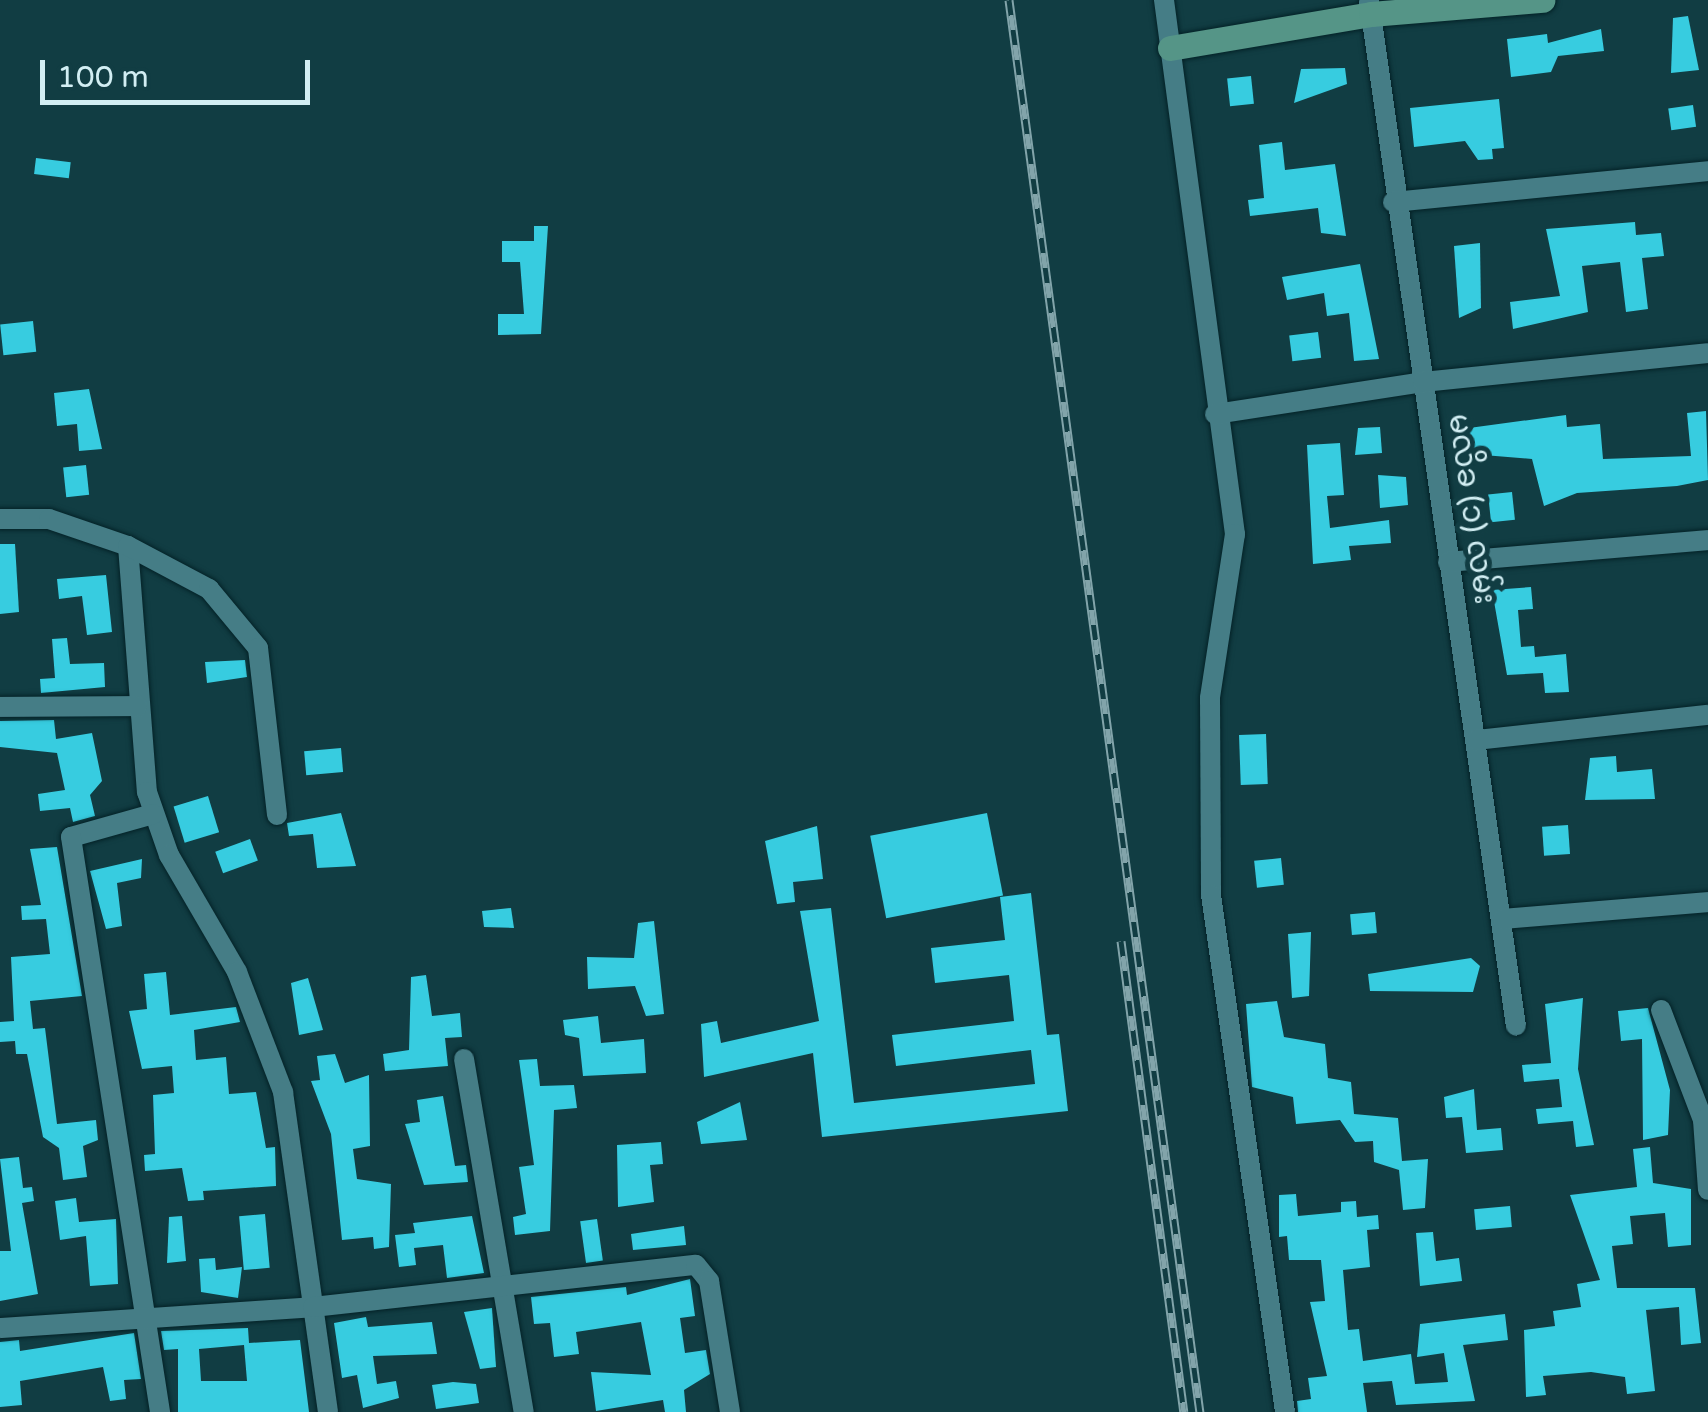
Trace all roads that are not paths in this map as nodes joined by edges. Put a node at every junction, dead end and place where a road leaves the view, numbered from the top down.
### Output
1 (1164, 0) edge
2 (1542, 0) edge
3 (1370, 7) edge
4 (1170, 48) junction
5 (1708, 171) edge
6 (1393, 202) junction
7 (1708, 354) edge
8 (1423, 382) junction
9 (1215, 414) junction
10 (0, 519) edge
11 (1708, 540) edge
12 (128, 546) junction
13 (1448, 562) junction
14 (136, 706) junction
15 (0, 707) edge
16 (1708, 715) edge
17 (1476, 740) junction
18 (153, 814) junction
19 (276, 815) dead end
20 (1708, 902) edge
21 (1503, 919) junction
22 (1660, 1010) dead end
23 (1516, 1026) dead end
24 (464, 1059) dead end
25 (1708, 1190) edge
26 (505, 1284) junction
27 (313, 1307) junction
28 (146, 1318) junction
29 (0, 1328) edge
30 (160, 1412) edge
31 (328, 1412) edge
32 (524, 1412) edge
33 (730, 1412) edge
34 (1285, 1412) edge

1 - 4 street
2 - 3 street
3 - 4 street
3 - 6 street, မလိခ (၁) လမ်း
4 - 9 street
5 - 6 street
6 - 8 street, မလိခ (၁) လမ်း
7 - 8 street
8 - 9 street
8 - 13 street, မလိခ (၁) လမ်း
9 - 34 street
10 - 12 street
11 - 13 street
12 - 14 street
12 - 19 street
13 - 17 street, မလိခ (၁) လမ်း
14 - 15 street
14 - 18 street
16 - 17 street
17 - 21 street, မလိခ (၁) လမ်း
18 - 27 street
18 - 28 street
20 - 21 street
21 - 23 street, မလိခ (၁) လမ်း
22 - 25 street
24 - 26 street
26 - 27 street
26 - 32 street
26 - 33 street
27 - 28 street
27 - 31 street
28 - 29 street
28 - 30 street

